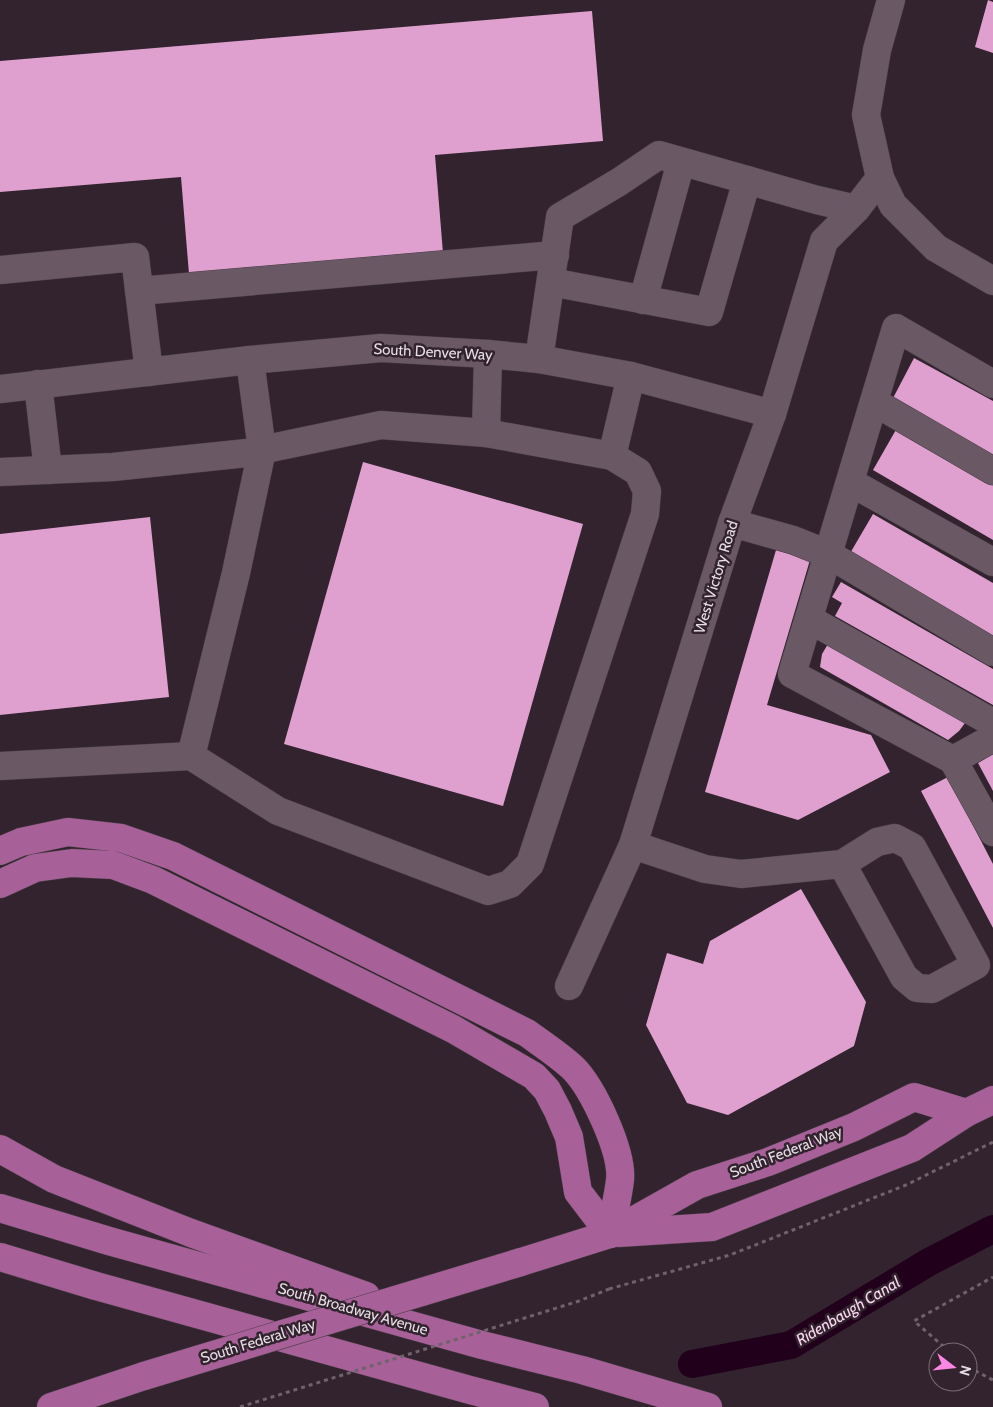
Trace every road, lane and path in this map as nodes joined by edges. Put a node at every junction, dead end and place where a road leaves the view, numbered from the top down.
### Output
1 (891, 0) edge
2 (681, 162) junction
3 (880, 178) junction
4 (747, 180) junction
5 (856, 209) junction
6 (555, 256) junction
7 (0, 270) edge
8 (551, 282) junction
9 (993, 282) edge
10 (139, 291) junction
11 (643, 300) junction
12 (488, 354) junction
13 (539, 358) junction
14 (250, 360) junction
15 (149, 372) junction
16 (631, 376) junction
17 (38, 384) junction
18 (993, 384) edge
19 (0, 389) edge
20 (874, 402) junction
21 (772, 414) junction
22 (486, 433) junction
23 (262, 450) junction
24 (612, 456) junction
25 (48, 470) junction
26 (993, 470) edge
27 (0, 472) edge
28 (850, 482) junction
29 (732, 523) junction
30 (828, 554) junction
31 (993, 562) edge
32 (809, 619) junction
33 (993, 652) edge
34 (993, 723) edge
35 (993, 738) edge
36 (191, 756) junction
37 (953, 760) junction
38 (0, 766) edge
39 (992, 828) edge
40 (633, 845) junction
41 (0, 851) edge
42 (842, 864) junction
43 (0, 884) edge
44 (985, 970) edge
45 (569, 986) dead end
46 (993, 1100) edge
47 (966, 1113) junction
48 (993, 1142) edge
49 (0, 1149) edge
50 (0, 1208) edge
51 (610, 1234) junction
52 (0, 1257) edge
53 (993, 1277) edge
54 (938, 1342) edge
55 (482, 1346) junction
56 (978, 1372) edge
57 (993, 1380) edge
58 (51, 1407) edge
59 (240, 1407) edge
60 (536, 1407) edge
61 (708, 1407) edge

1 - 3 street
2 - 4 street
2 - 6 street
2 - 11 street
3 - 5 street, West Victory Road
3 - 9 street
4 - 5 street
4 - 11 street
5 - 21 street, West Victory Road
6 - 8 street
6 - 10 street
7 - 10 street
8 - 11 street
8 - 13 street
10 - 15 street
12 - 13 street, South Denver Way
12 - 14 street, South Denver Way
12 - 22 street
13 - 16 street, South Denver Way
14 - 15 street, South Denver Way
14 - 23 street
15 - 17 street, South Denver Way
16 - 21 street, South Denver Way
16 - 24 street
17 - 19 street, South Denver Way
17 - 25 street
18 - 20 street
20 - 26 street
20 - 28 street
21 - 29 street, West Victory Road
22 - 23 street
22 - 24 street
23 - 25 street
23 - 36 street
24 - 36 street
25 - 27 street
28 - 30 street
28 - 31 street
29 - 30 street
29 - 40 street, West Victory Road
30 - 32 street
30 - 33 street
32 - 34 street
32 - 37 street
35 - 37 street
36 - 38 street
37 - 39 street
40 - 42 street
40 - 45 street, West Victory Road
41 - 51 main road
42 - 44 street
42 - 44 street
43 - 51 main road
46 - 47 main road, South Federal Way
47 - 51 main road, South Federal Way
47 - 51 main road, South Federal Way
48 - 59 path, bridge
49 - 55 main road
50 - 55 main road, South Broadway Avenue
51 - 58 main road, South Federal Way, bridge
52 - 60 main road
53 - 54 path
55 - 61 main road, South Broadway Avenue
56 - 57 path

